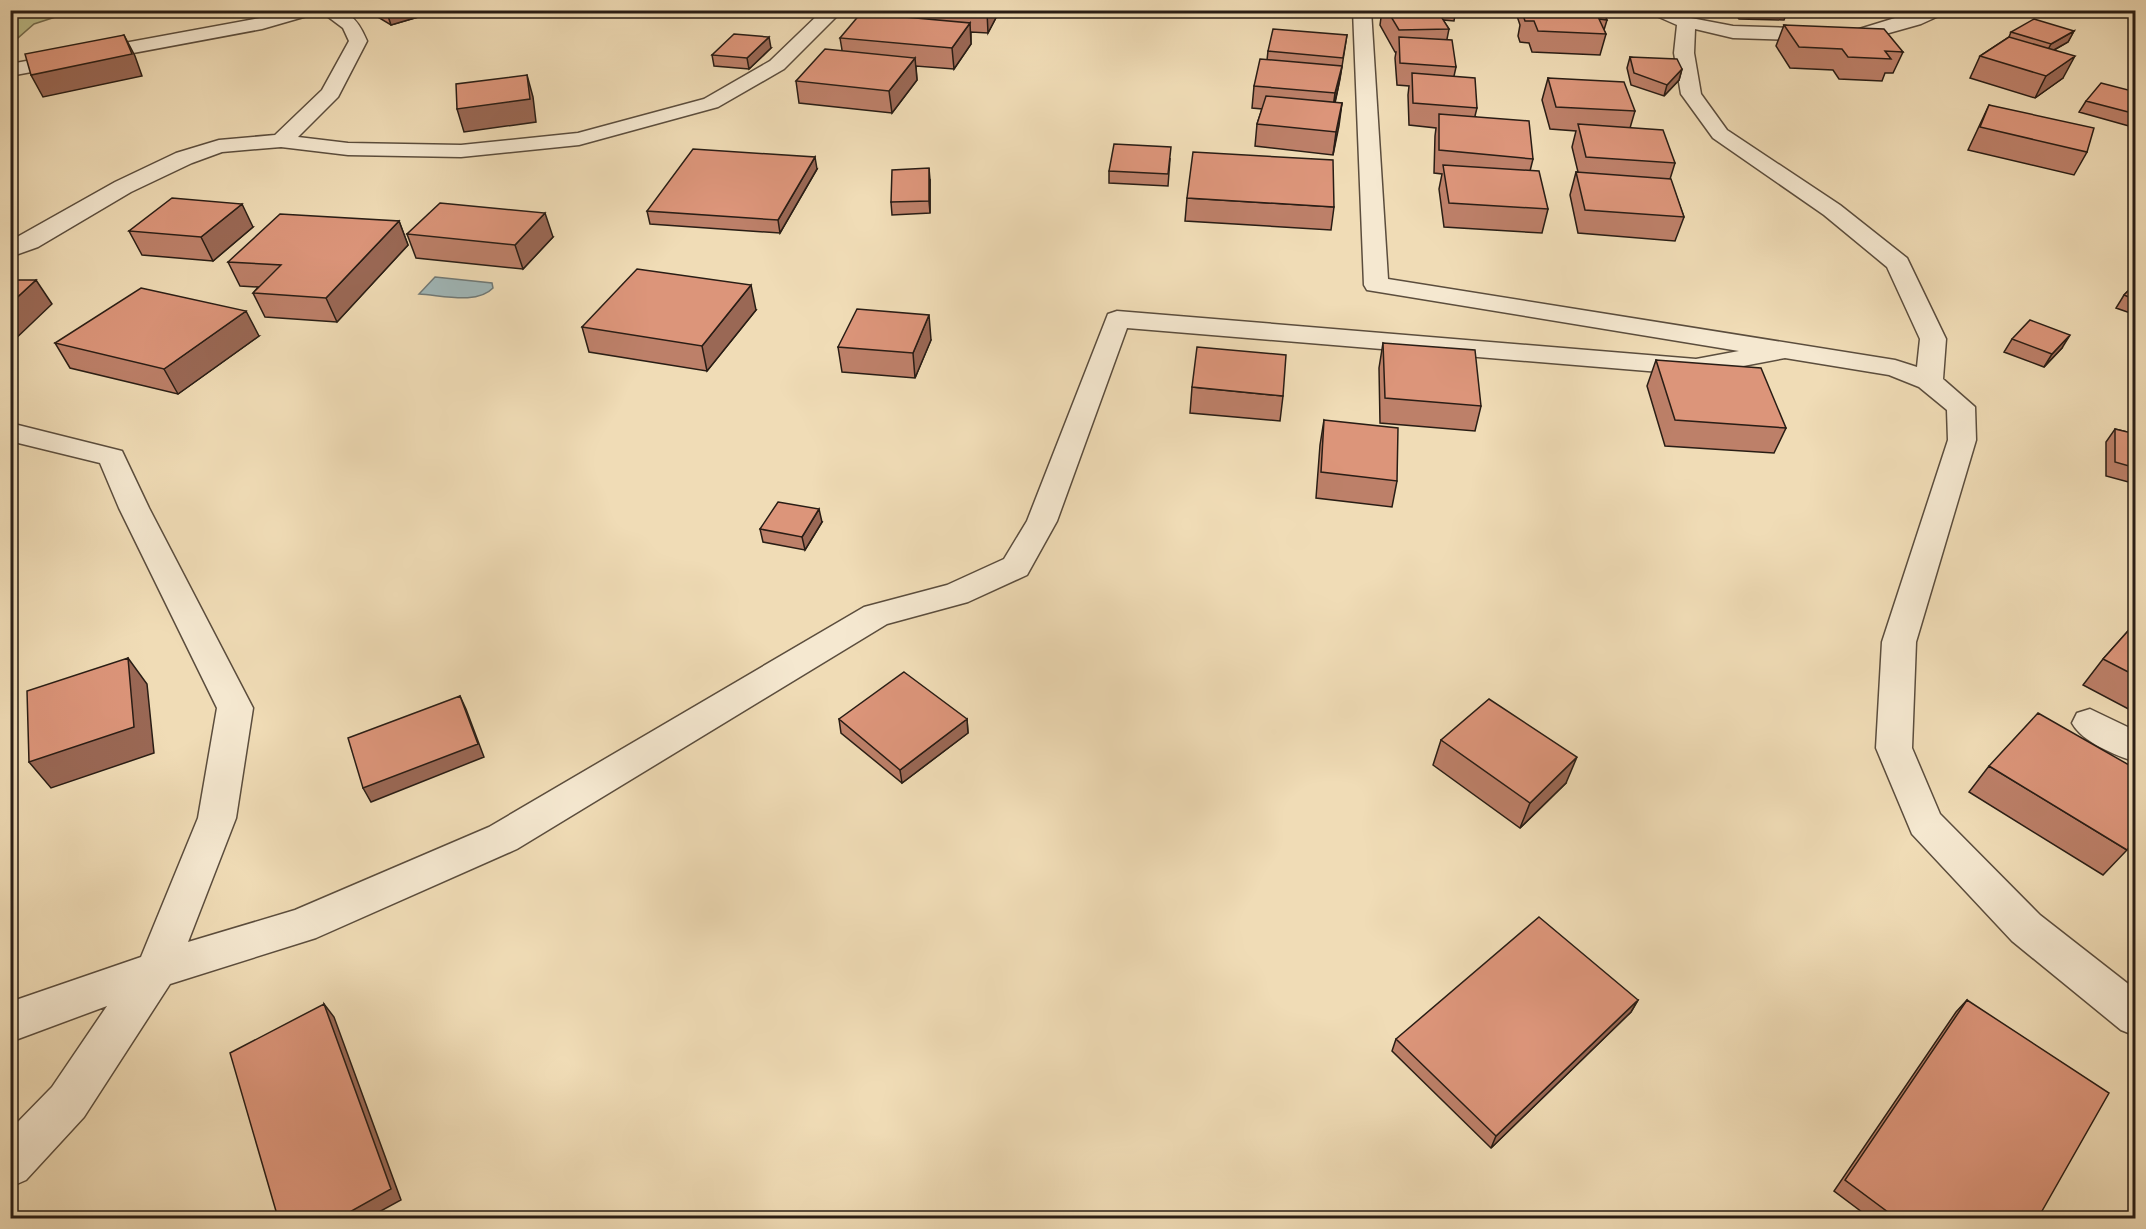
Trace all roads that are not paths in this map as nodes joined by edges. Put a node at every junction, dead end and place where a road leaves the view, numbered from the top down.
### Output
1 (309, 10) edge
2 (328, 10) edge
3 (834, 10) edge
4 (1362, 10) edge
5 (1658, 10) edge
6 (1937, 10) edge
7 (1686, 22) junction
8 (10, 70) edge
9 (281, 141) junction
10 (10, 250) edge
11 (1787, 350) junction
12 (1929, 381) junction
13 (10, 432) edge
14 (2090, 723) dead end
15 (2136, 748) edge
16 (156, 970) junction
17 (2136, 1016) edge
18 (10, 1022) edge
19 (10, 1164) edge

1 - 8 street
2 - 9 street
3 - 9 street
4 - 11 street
5 - 7 street
6 - 7 street
7 - 12 street
9 - 10 street
11 - 12 street
11 - 16 street
12 - 17 street
13 - 16 street
14 - 15 street
16 - 18 street
16 - 19 street

